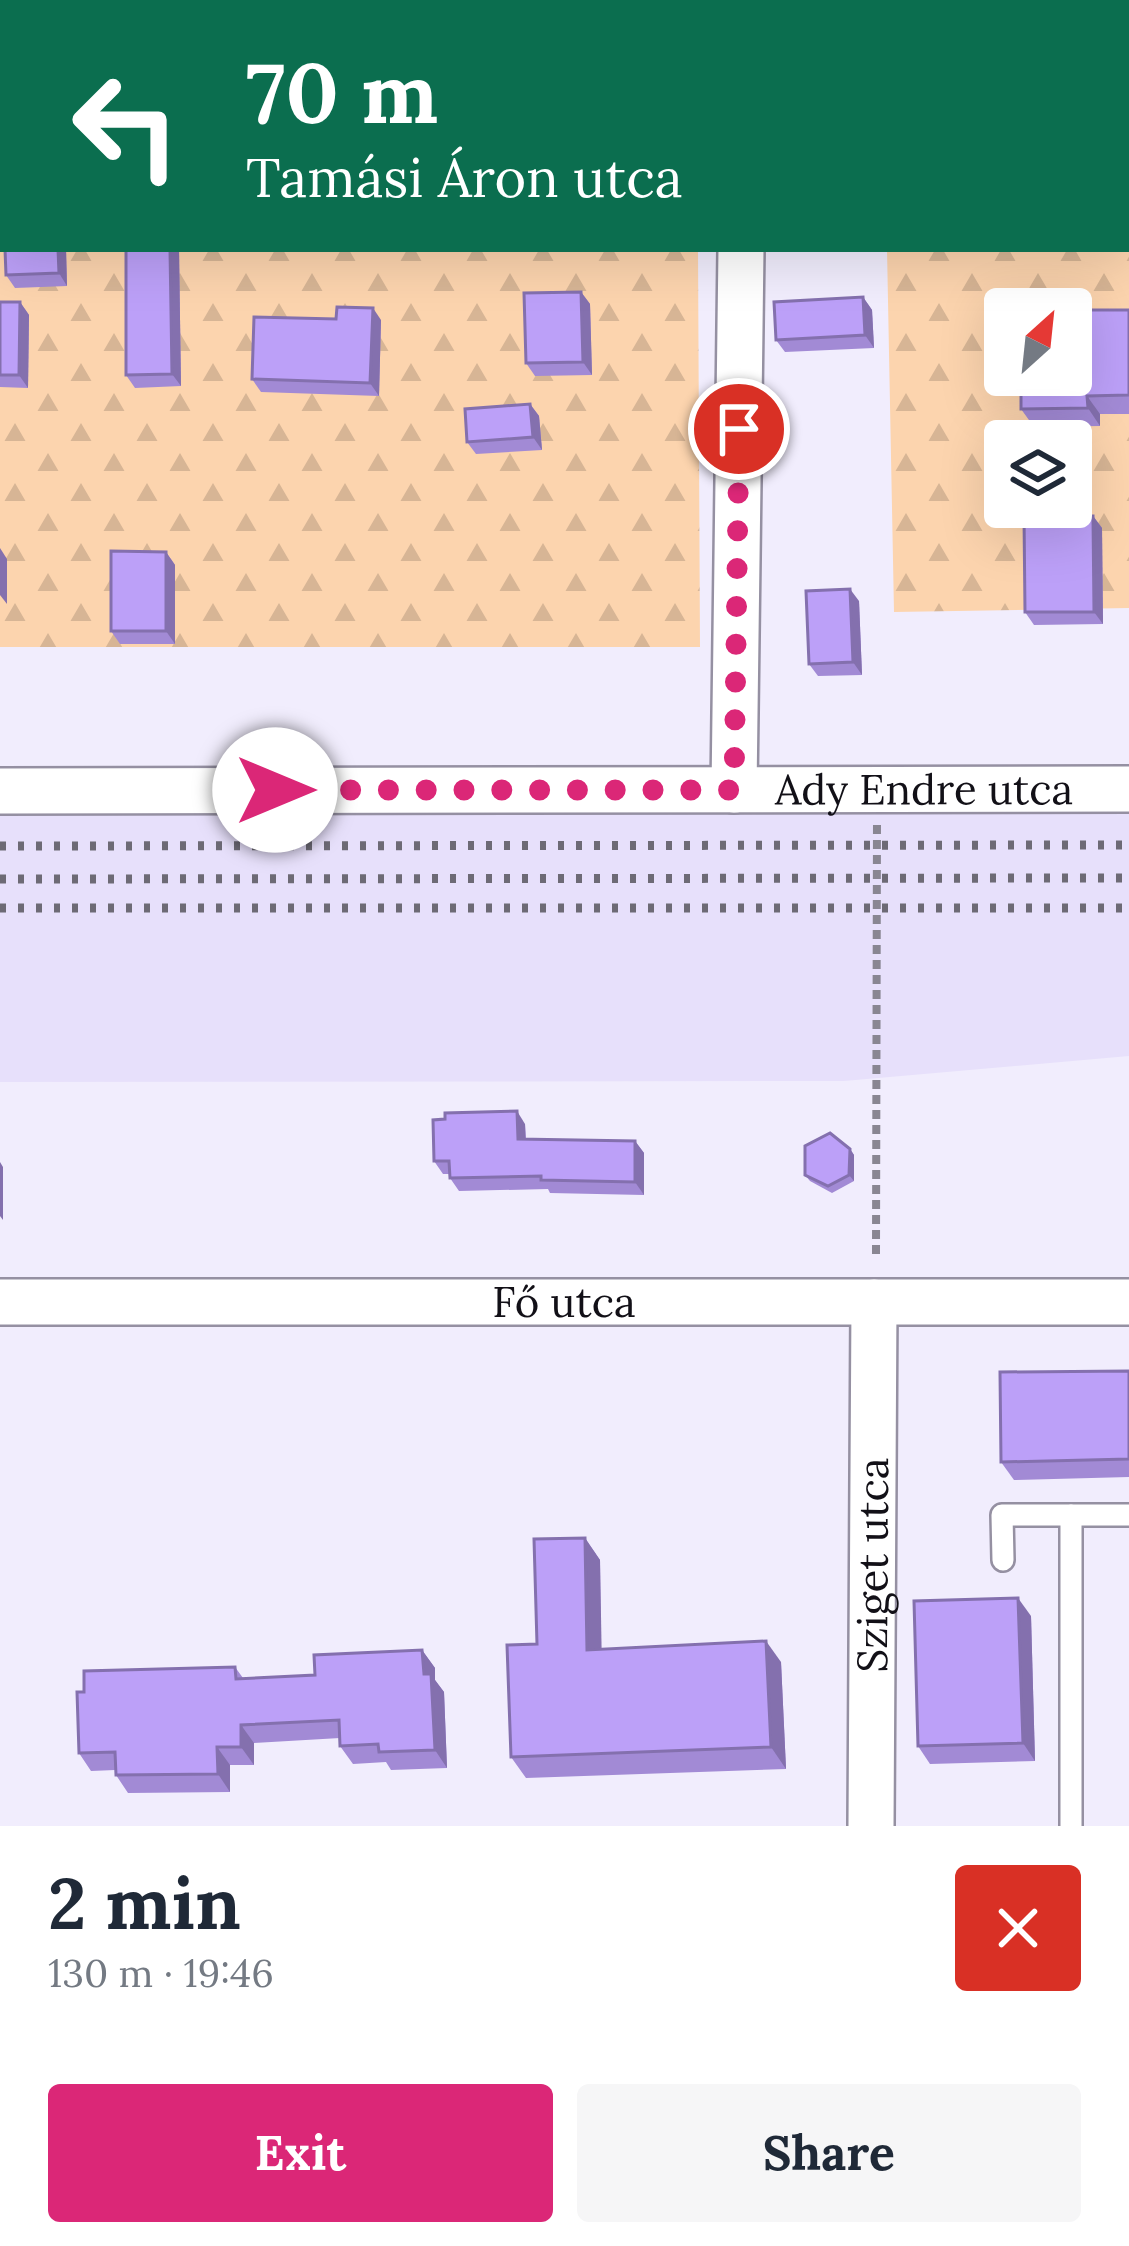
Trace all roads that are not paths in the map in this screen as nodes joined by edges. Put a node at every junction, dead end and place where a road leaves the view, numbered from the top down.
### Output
1 (741, 252) edge
2 (734, 790) junction
3 (1129, 790) edge
4 (0, 791) edge
5 (0, 1302) edge
6 (874, 1302) junction
7 (1129, 1302) edge
8 (1071, 1515) junction
9 (1129, 1515) edge
10 (1003, 1560) dead end
11 (871, 1826) edge
12 (1071, 1826) edge

1 - 2 street
2 - 3 street, Ady Endre utca
2 - 4 street, Ady Endre utca
5 - 6 street, Fő utca
6 - 7 street, Fő utca
6 - 11 street, Sziget utca
8 - 9 lane
8 - 10 lane
8 - 12 lane

